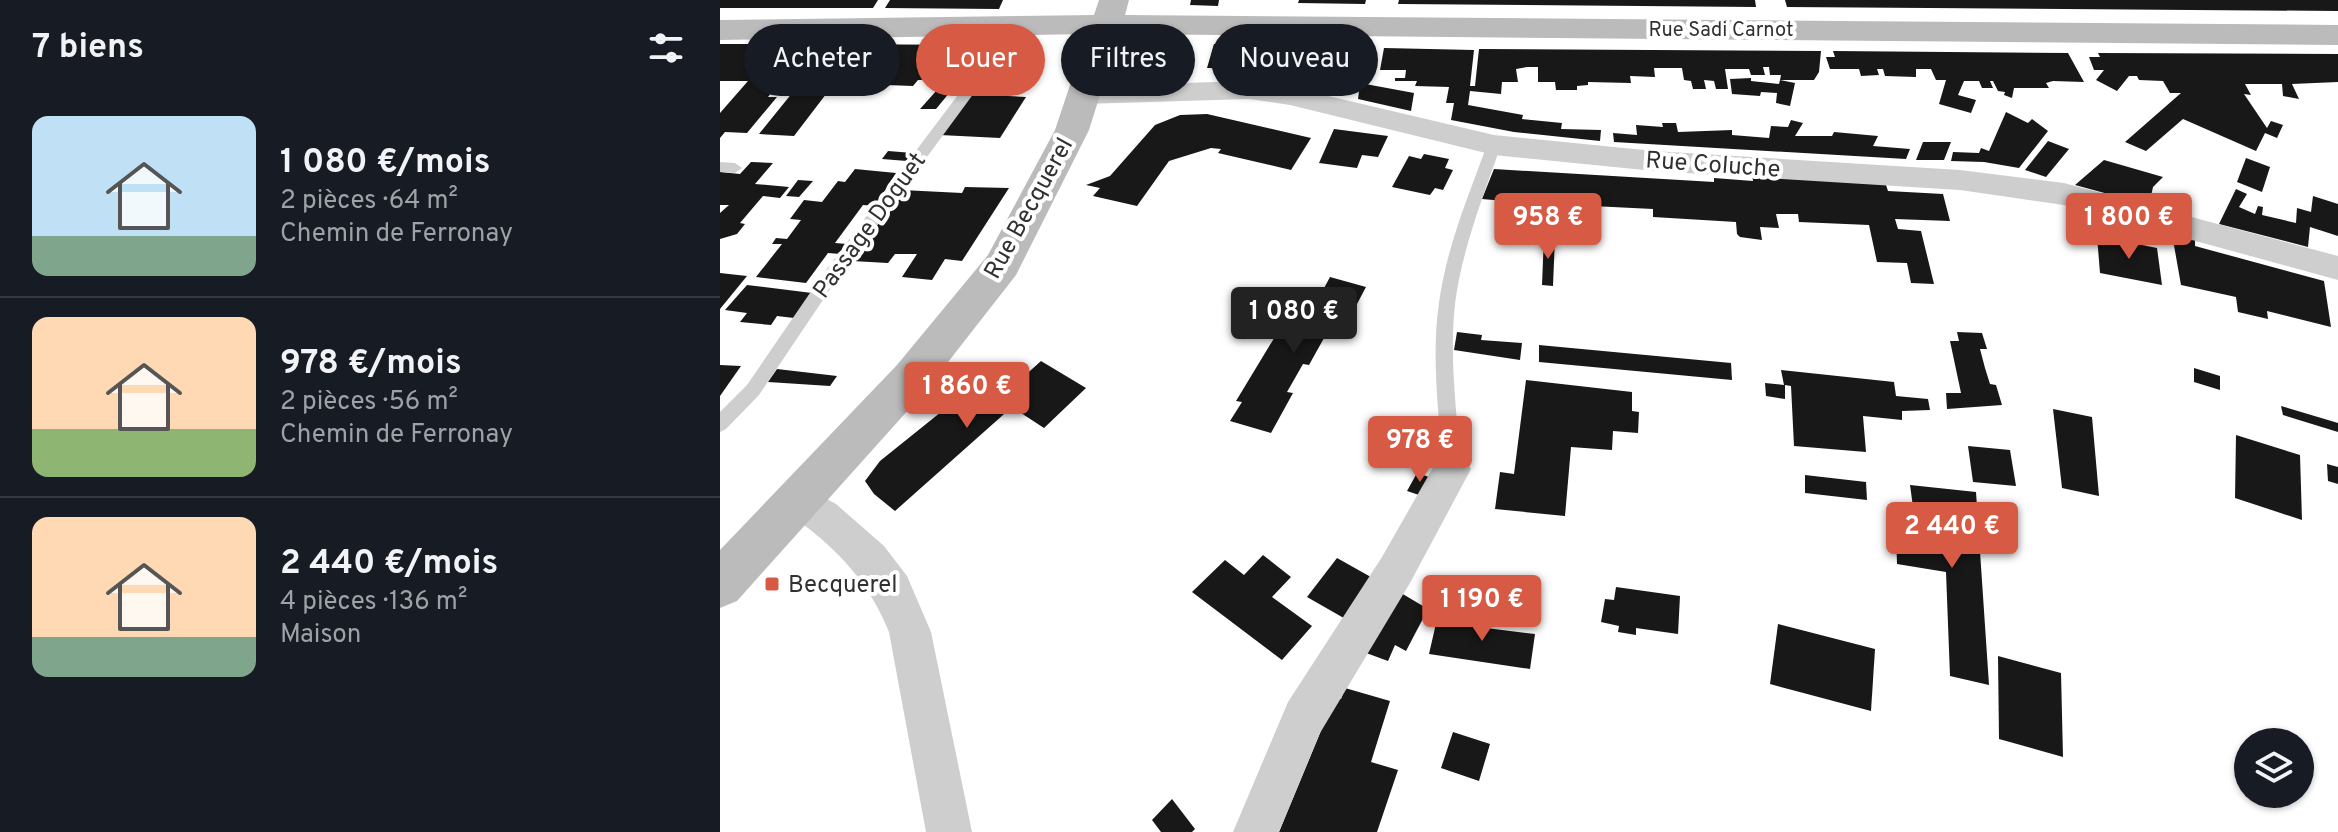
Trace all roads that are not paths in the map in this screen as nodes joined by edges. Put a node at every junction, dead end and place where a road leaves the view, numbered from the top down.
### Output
1 (1109, 12) edge
2 (1025, 24) edge
3 (916, 27) edge
4 (720, 30) edge
5 (2338, 35) edge
6 (1195, 92) edge
7 (965, 96) edge
8 (1083, 96) edge
9 (1494, 145) junction
10 (2338, 268) edge
11 (720, 424) edge
12 (1452, 469) joint
13 (796, 499) junction
14 (720, 585) edge
15 (949, 832) edge
16 (1256, 832) edge

1 - 2 main road, Rue Sadi Carnot
1 - 5 main road, Rue Sadi Carnot
3 - 4 main road, Rue Sadi Carnot
6 - 9 street, Rue Coluche
7 - 11 lane, Passage Doguet
8 - 13 main road, Rue Becquerel
9 - 10 street, Rue Coluche
9 - 12 lane
12 - 16 street
13 - 14 main road, Rue Becquerel
13 - 15 street

